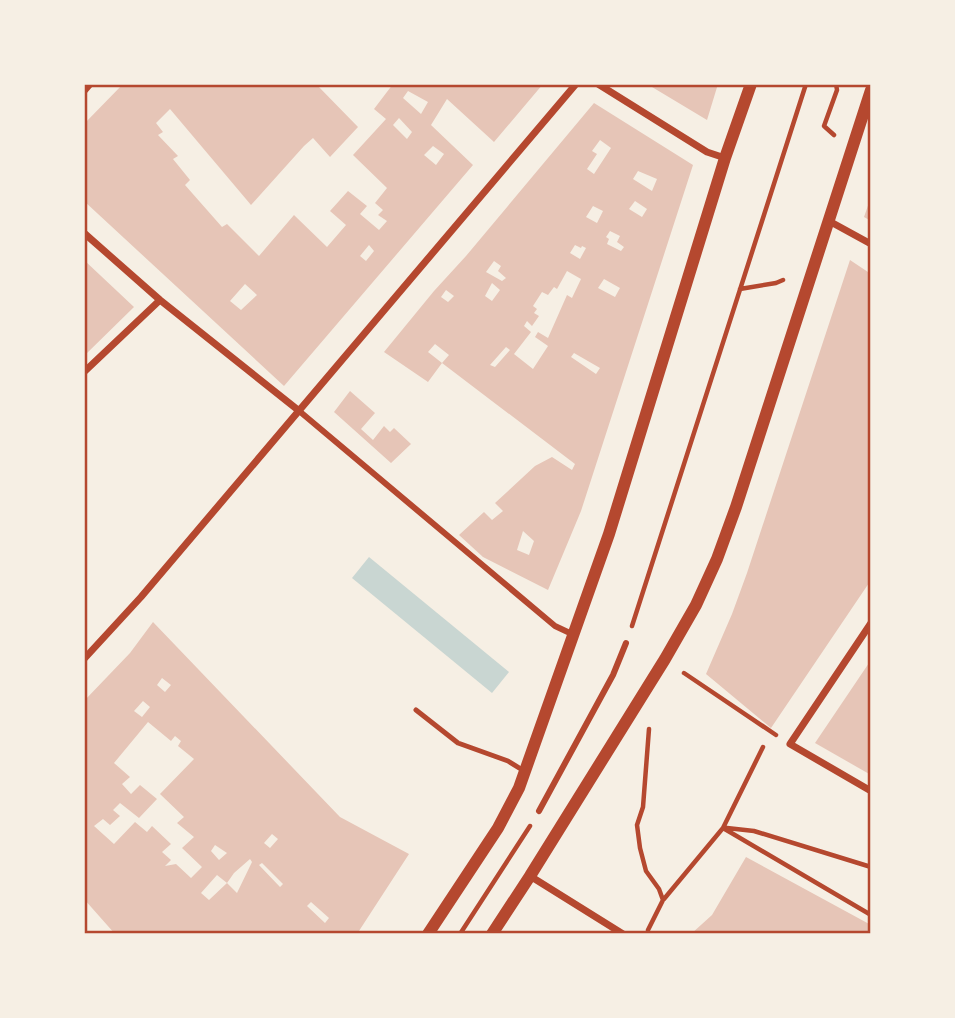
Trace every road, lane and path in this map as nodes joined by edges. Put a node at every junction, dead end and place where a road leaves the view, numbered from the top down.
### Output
1 (90, 84) edge
2 (576, 84) edge
3 (598, 84) edge
4 (751, 84) edge
5 (806, 84) edge
6 (836, 84) edge
7 (871, 90) edge
8 (84, 91) edge
9 (834, 135) dead end
10 (725, 158) junction
11 (830, 220) junction
12 (84, 233) edge
13 (871, 244) edge
14 (783, 280) dead end
15 (740, 289) junction
16 (160, 300) junction
17 (84, 372) edge
18 (298, 410) junction
19 (871, 623) edge
20 (574, 635) junction
21 (626, 643) joint
22 (84, 659) edge
23 (684, 673) dead end
24 (416, 710) dead end
25 (649, 729) dead end
26 (790, 744) junction
27 (762, 747) dead end
28 (524, 771) junction
29 (871, 791) edge
30 (539, 811) dead end
31 (529, 827) dead end
32 (723, 828) junction
33 (871, 867) edge
34 (530, 876) junction
35 (663, 900) junction
36 (871, 915) edge
37 (648, 930) dead end
38 (428, 934) edge
39 (460, 934) edge
40 (492, 934) edge
41 (623, 934) edge

1 - 8 street
2 - 18 street
3 - 10 street
4 - 10 street
5 - 15 path
6 - 9 path
7 - 11 street
10 - 20 street
11 - 13 street
11 - 34 street
12 - 16 street
14 - 15 path
15 - 21 path
16 - 17 street
16 - 18 street
18 - 20 street
18 - 22 street
19 - 26 street
20 - 28 street
21 - 30 street
23 - 26 path
24 - 28 lane
25 - 35 path
26 - 29 street
27 - 32 path
28 - 38 street
31 - 39 path
32 - 33 path
32 - 35 path
32 - 36 path
34 - 40 street
34 - 41 street
35 - 37 path

